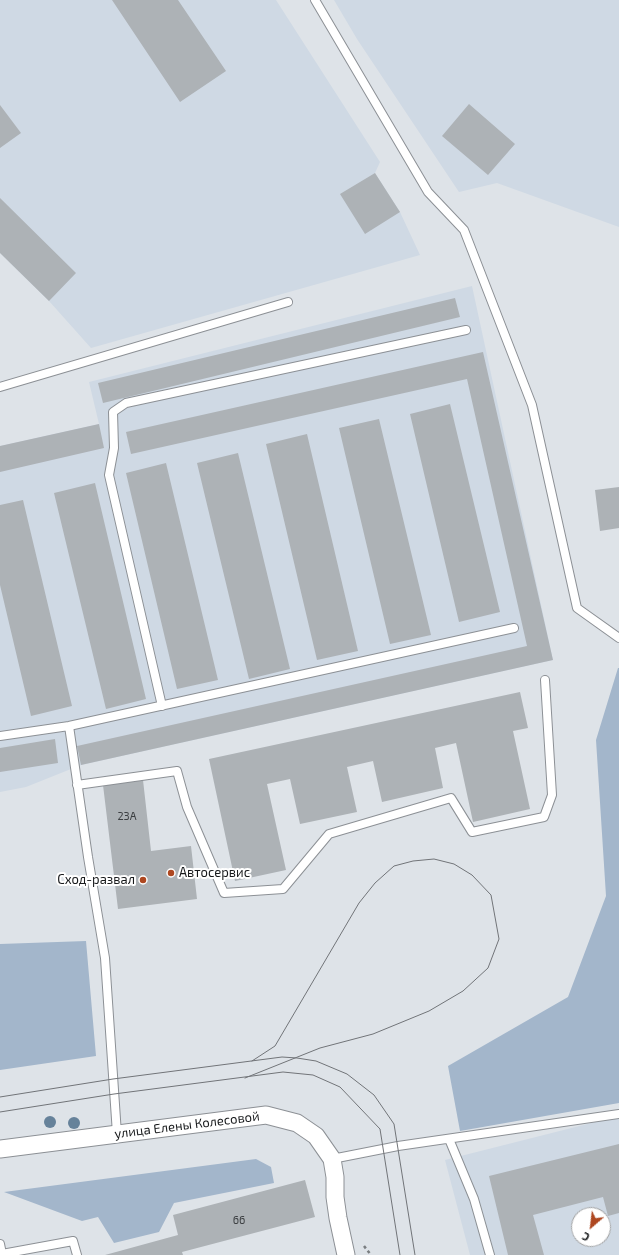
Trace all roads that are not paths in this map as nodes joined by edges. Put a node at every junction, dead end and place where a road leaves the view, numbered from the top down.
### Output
1 (315, 0) edge
2 (288, 302) dead end
3 (466, 330) dead end
4 (0, 387) edge
5 (514, 628) dead end
6 (619, 638) edge
7 (545, 680) dead end
8 (162, 706) junction
9 (69, 726) junction
10 (0, 736) edge
11 (78, 785) junction
12 (619, 1114) edge
13 (117, 1134) junction
14 (449, 1139) junction
15 (0, 1149) edge
16 (332, 1159) junction
17 (0, 1244) edge
18 (77, 1255) edge
19 (346, 1255) edge
20 (490, 1255) edge

1 - 6 lane
2 - 4 lane
3 - 8 lane
5 - 8 lane
7 - 11 lane
8 - 9 lane
9 - 10 lane
9 - 11 lane
11 - 13 lane
12 - 14 lane
13 - 15 street, улица Елены Колесовой
13 - 16 street, улица Елены Колесовой
14 - 16 lane
14 - 20 lane
16 - 19 street, улица Елены Колесовой
17 - 18 lane

